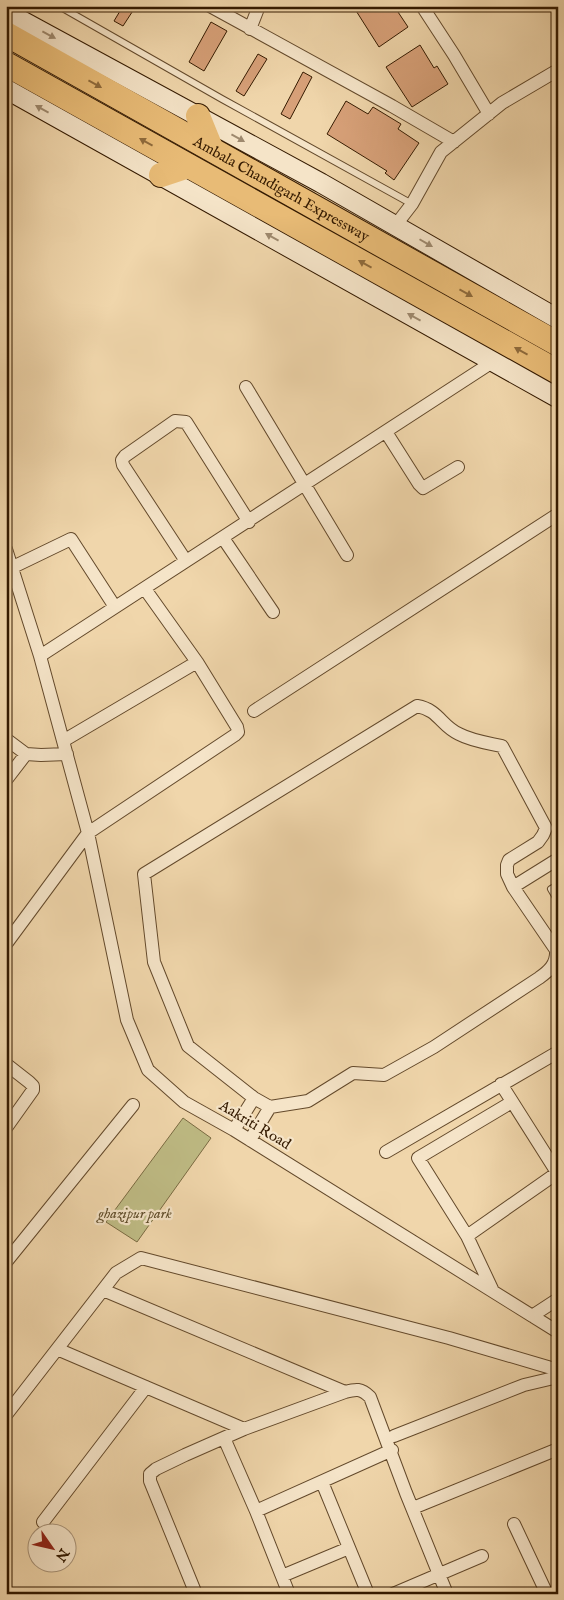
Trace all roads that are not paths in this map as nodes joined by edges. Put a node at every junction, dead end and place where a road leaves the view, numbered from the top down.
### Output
1 (59, 6) edge
2 (210, 6) edge
3 (259, 6) edge
4 (422, 6) edge
5 (6, 12) edge
6 (250, 29) junction
7 (6, 34) edge
8 (6, 64) edge
9 (558, 70) edge
10 (6, 89) edge
11 (488, 114) junction
12 (198, 116) junction
13 (454, 142) junction
14 (211, 148) junction
15 (188, 166) junction
16 (161, 175) junction
17 (412, 204) junction
18 (395, 226) junction
19 (558, 319) edge
20 (558, 344) edge
21 (494, 361) junction
22 (558, 372) edge
23 (246, 387) dead end
24 (558, 398) edge
25 (386, 432) junction
26 (458, 467) dead end
27 (305, 485) junction
28 (558, 514) edge
29 (248, 522) junction
30 (223, 538) junction
31 (6, 549) edge
32 (347, 555) dead end
33 (186, 562) junction
34 (13, 567) junction
35 (145, 588) junction
36 (115, 608) junction
37 (273, 612) dead end
38 (40, 656) junction
39 (197, 662) junction
40 (254, 711) dead end
41 (6, 739) edge
42 (65, 748) junction
43 (26, 754) junction
44 (6, 780) edge
45 (88, 833) junction
46 (558, 859) edge
47 (558, 885) edge
48 (513, 886) junction
49 (558, 901) edge
50 (6, 944) edge
51 (558, 1052) edge
52 (6, 1064) edge
53 (501, 1084) junction
54 (254, 1098) junction
55 (512, 1102) junction
56 (132, 1105) dead end
57 (270, 1107) junction
58 (6, 1128) edge
59 (234, 1130) junction
60 (250, 1140) junction
61 (386, 1152) dead end
62 (558, 1174) edge
63 (468, 1236) junction
64 (6, 1262) edge
65 (103, 1290) junction
66 (492, 1290) junction
67 (558, 1299) edge
68 (532, 1316) junction
69 (558, 1332) edge
70 (58, 1348) junction
71 (558, 1370) edge
72 (558, 1377) edge
73 (146, 1387) junction
74 (345, 1392) junction
75 (6, 1415) edge
76 (244, 1430) junction
77 (394, 1436) dead end
78 (224, 1438) junction
79 (558, 1449) edge
80 (392, 1450) junction
81 (322, 1482) junction
82 (412, 1508) junction
83 (256, 1511) junction
84 (43, 1522) dead end
85 (514, 1524) dead end
86 (349, 1548) junction
87 (482, 1556) dead end
88 (439, 1573) junction
89 (282, 1576) junction
90 (196, 1594) edge
91 (289, 1594) edge
92 (368, 1594) edge
93 (392, 1594) edge
94 (447, 1594) edge
95 (547, 1594) edge

1 - 17 lane
2 - 6 street
3 - 6 street
4 - 11 street
5 -> 12 street
6 - 13 street
7 -> 14 highway, Ambala Chandigarh Expressway
15 -> 8 highway, Ambala Chandigarh Expressway
9 - 11 street
16 -> 10 street
11 - 13 street
12 - 14 highway
12 -> 18 street
13 - 17 street
14 -> 20 highway, Ambala Chandigarh Expressway
15 - 16 highway
22 -> 15 highway, Ambala Chandigarh Expressway
21 -> 16 street
17 - 18 street
18 -> 19 street
21 - 24 street
21 - 25 street
23 - 27 street
25 - 26 street
25 - 27 street
27 - 29 street
27 - 32 street
28 - 40 street
29 - 30 street
29 - 33 street
30 - 33 street
30 - 37 street
31 - 34 street, Aakriti Road
33 - 35 street
34 - 36 street
34 - 38 street, Aakriti Road
35 - 36 street
35 - 39 street
36 - 38 street
38 - 42 street, Aakriti Road
39 - 42 street
39 - 45 street
41 - 43 street
42 - 43 street
42 - 45 street, Aakriti Road
43 - 44 street
45 - 50 street
45 - 59 street, Aakriti Road
46 - 48 street
47 - 49 lane
48 - 54 street
48 - 57 street
51 - 53 street
52 - 58 street
53 - 55 street
53 - 61 street
54 - 57 street
54 - 59 street
55 - 62 street
55 - 63 street
56 - 64 street
57 - 60 street
59 - 60 street, Aakriti Road
60 - 66 street, Aakriti Road
62 - 63 street
63 - 66 street
65 - 70 street
65 - 71 street
65 - 74 street
66 - 68 street, Aakriti Road
67 - 68 street
68 - 69 street, Aakriti Road
70 - 73 street
70 - 75 street
72 - 77 street
73 - 76 street
73 - 84 street
74 - 76 street
74 - 80 street
76 - 78 street
78 - 83 street
78 - 90 street
79 - 82 street
80 - 81 street
80 - 82 street
81 - 83 street
81 - 86 street
82 - 88 street
83 - 89 street
85 - 95 street
86 - 89 street
86 - 92 street
87 - 88 street
88 - 93 street
88 - 94 street
89 - 91 street

